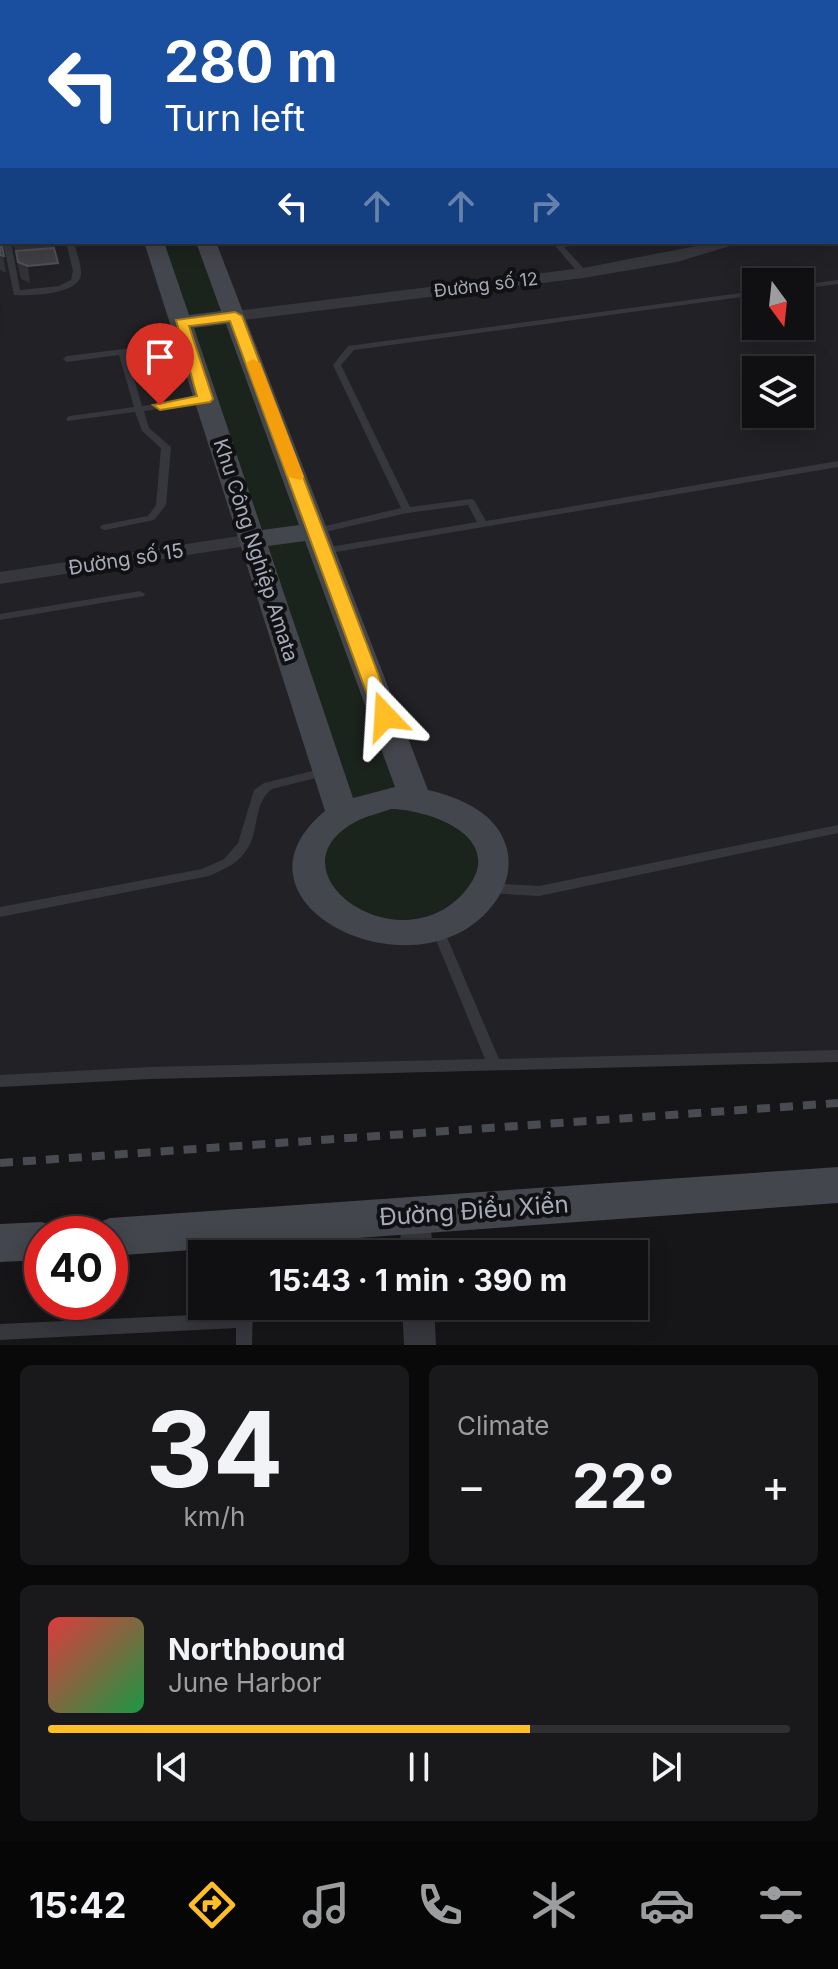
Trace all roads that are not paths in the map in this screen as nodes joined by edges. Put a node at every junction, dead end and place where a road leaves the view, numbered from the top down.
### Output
1 (193, 0) edge
2 (217, 0) edge
3 (7, 244) edge
4 (70, 244) edge
5 (155, 244) edge
6 (207, 244) edge
7 (558, 244) edge
8 (727, 244) edge
9 (73, 257) junction
10 (57, 258) edge
11 (26, 262) edge
12 (11, 263) junction
13 (583, 273) junction
14 (838, 282) edge
15 (814, 285) edge
16 (742, 295) edge
17 (235, 316) junction
18 (184, 333) junction
19 (122, 352) junction
20 (67, 359) dead end
21 (205, 399) junction
22 (138, 409) junction
23 (70, 419) dead end
24 (838, 464) edge
25 (407, 510) junction
26 (484, 525) junction
27 (105, 527) dead end
28 (253, 540) junction
29 (320, 541) junction
30 (0, 578) edge
31 (140, 594) dead end
32 (0, 617) edge
33 (328, 771) junction
34 (415, 798) junction
35 (342, 813) junction
36 (838, 829) edge
37 (488, 888) junction
38 (0, 912) edge
39 (437, 928) junction
40 (838, 1056) edge
41 (495, 1065) junction
42 (0, 1081) edge
43 (838, 1185) edge
44 (416, 1235) edge
45 (128, 1238) edge
46 (211, 1240) edge
47 (274, 1240) edge
48 (24, 1242) edge
49 (0, 1243) edge
50 (188, 1317) edge
51 (245, 1320) edge
52 (419, 1320) edge
53 (0, 1332) edge
54 (244, 1345) edge
55 (420, 1345) edge

1 - 2 lane
3 - 12 lane
4 - 9 lane
5 - 18 street, Khu Công Nghiệp Amata
6 - 17 street
7 - 13 lane
8 - 13 street, Đường số 12
9 - 10 lane
9 - 12 lane
11 - 12 lane
13 - 17 street, Đường số 12
14 - 15 lane
16 - 25 lane
17 - 18 street
17 - 29 street
18 - 19 lane
18 - 21 street, Khu Công Nghiệp Amata
19 - 20 lane
19 - 22 lane
21 - 22 lane
21 - 28 street, Khu Công Nghiệp Amata
22 - 23 lane
22 - 27 lane
24 - 26 lane
25 - 26 lane
25 - 29 lane
26 - 29 lane
28 - 29 street
28 - 30 street, Đường số 15
28 - 33 street, Khu Công Nghiệp Amata
29 - 34 street
31 - 32 lane
33 - 35 street, Khu Công Nghiệp Amata
33 - 38 lane
34 - 35 street
34 - 37 street
35 - 39 street
36 - 37 lane
37 - 39 street
39 - 41 lane
40 - 41 lane
41 - 42 lane
43 - 44 street, Đường Điểu Xiển
44 - 47 street, Đường Điểu Xiển
45 - 46 street, Đường Điểu Xiển
48 - 49 street
50 - 53 lane
51 - 54 lane
52 - 55 street

